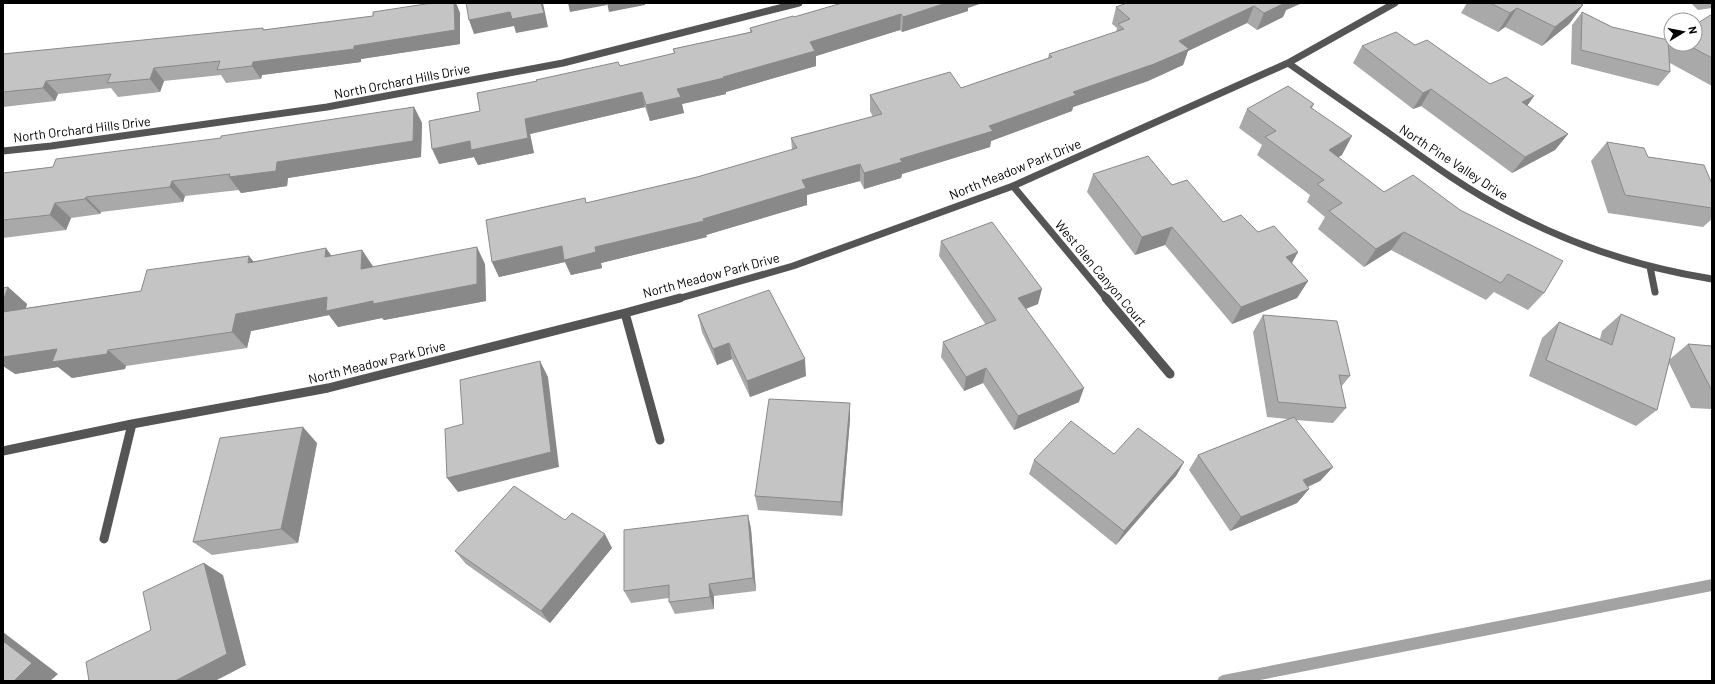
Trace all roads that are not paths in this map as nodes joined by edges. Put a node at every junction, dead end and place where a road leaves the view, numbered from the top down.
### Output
1 (799, 3) edge
2 (1395, 3) edge
3 (1288, 63) junction
4 (3, 151) edge
5 (1013, 186) junction
6 (1650, 267) junction
7 (1712, 278) edge
8 (1655, 292) dead end
9 (625, 313) junction
10 (1170, 374) dead end
11 (132, 424) junction
12 (660, 440) dead end
13 (3, 451) edge
14 (104, 539) dead end

1 - 4 street, North Orchard Hills Drive
2 - 3 street, North Meadow Park Drive
3 - 5 street, North Meadow Park Drive
3 - 6 street, North Pine Valley Drive
5 - 9 street, North Meadow Park Drive
5 - 10 street, West Glen Canyon Court
6 - 7 street, North Pine Valley Drive
6 - 8 street
9 - 11 street, North Meadow Park Drive
9 - 12 street
11 - 13 street, North Meadow Park Drive
11 - 14 street

